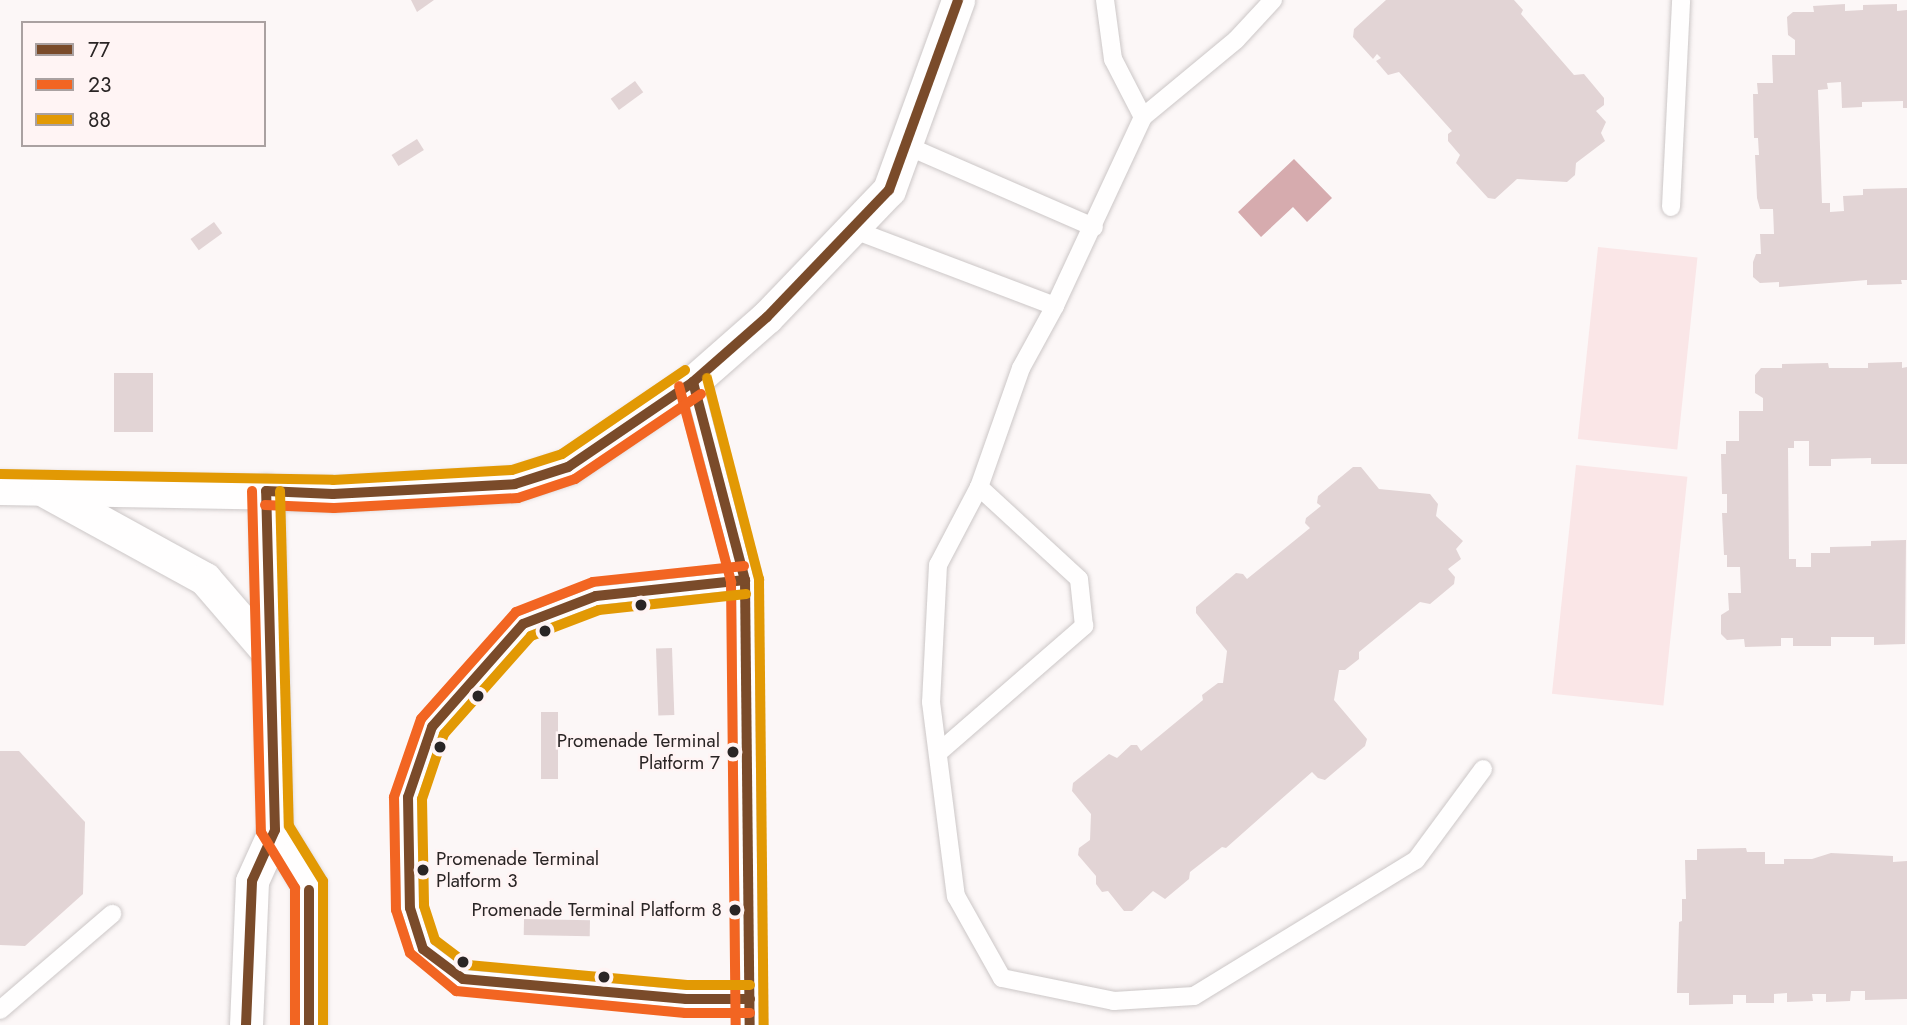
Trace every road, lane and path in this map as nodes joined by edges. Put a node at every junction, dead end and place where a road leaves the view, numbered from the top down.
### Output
1 (958, 0) edge
2 (1105, 0) edge
3 (1273, 0) edge
4 (1681, 0) edge
5 (1143, 117) junction
6 (905, 145) junction
7 (1671, 207) dead end
8 (1094, 227) junction
9 (852, 229) junction
10 (1055, 306) junction
11 (693, 382) junction
12 (979, 487) junction
13 (0, 488) edge
14 (41, 489) junction
15 (266, 491) junction
16 (745, 580) junction
17 (268, 652) junction
18 (938, 754) junction
19 (1483, 769) dead end
20 (275, 830) junction
21 (112, 914) dead end
22 (750, 999) junction
23 (0, 1010) edge
24 (246, 1025) edge
25 (309, 1025) edge
26 (750, 1025) edge

1 - 6 street
2 - 5 lane
3 - 5 lane
4 - 7 lane
5 - 8 lane
6 - 8 lane
6 - 9 street
8 - 10 lane
9 - 10 lane
9 - 11 street
10 - 12 lane
11 - 15 street
11 - 16 lane
12 - 18 lane
12 - 18 lane
13 - 14 street
14 - 15 street
14 - 17 street
15 - 17 street
16 - 22 lane
16 - 22 lane
17 - 20 street
18 - 19 lane
20 - 24 street
20 - 25 street
21 - 23 lane
22 - 26 lane

